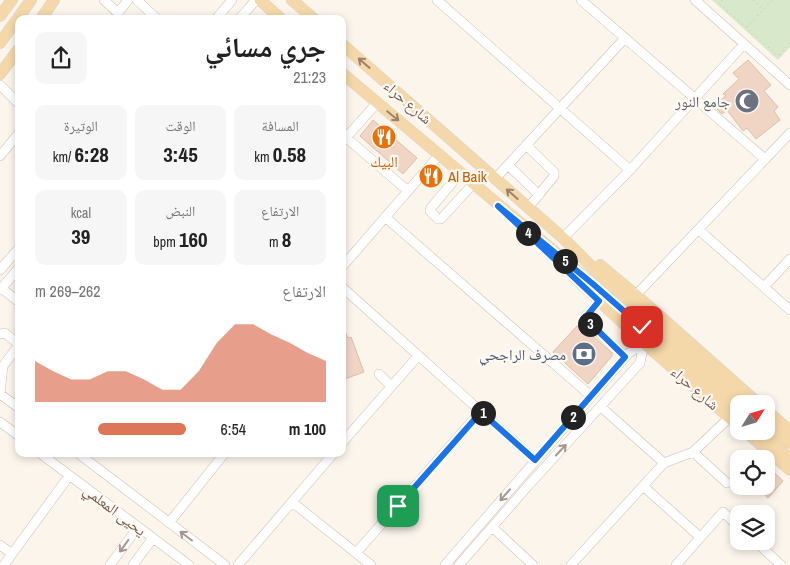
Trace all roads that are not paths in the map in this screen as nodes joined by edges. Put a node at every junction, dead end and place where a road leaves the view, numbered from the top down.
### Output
1 (12, 0) edge
2 (31, 0) edge
3 (54, 0) edge
4 (104, 0) edge
5 (128, 0) edge
6 (138, 0) edge
7 (232, 0) edge
8 (258, 0) edge
9 (292, 0) edge
10 (437, 0) edge
11 (581, 0) edge
12 (695, 0) edge
13 (21, 15) edge
14 (44, 15) edge
15 (114, 15) edge
16 (116, 15) edge
17 (153, 15) edge
18 (219, 15) edge
19 (242, 15) edge
20 (276, 15) edge
21 (309, 15) edge
22 (0, 16) edge
23 (15, 23) edge
24 (624, 38) junction
25 (744, 44) junction
26 (0, 45) edge
27 (346, 48) edge
28 (15, 52) edge
29 (15, 53) edge
30 (0, 74) edge
31 (346, 76) edge
32 (789, 83) edge
33 (0, 85) edge
34 (695, 98) junction
35 (15, 100) edge
36 (377, 103) junction
37 (560, 108) junction
38 (790, 133) edge
39 (346, 136) edge
40 (15, 138) edge
41 (346, 140) edge
42 (526, 145) junction
43 (440, 154) junction
44 (0, 156) edge
45 (765, 159) junction
46 (508, 165) junction
47 (630, 170) junction
48 (461, 172) junction
49 (495, 179) junction
50 (474, 184) junction
51 (448, 188) junction
52 (408, 190) junction
53 (539, 194) junction
54 (459, 200) junction
55 (498, 206) junction
56 (528, 208) junction
57 (386, 217) junction
58 (699, 230) junction
59 (563, 238) junction
60 (15, 253) edge
61 (790, 259) edge
62 (346, 262) edge
63 (0, 270) edge
64 (15, 272) edge
65 (596, 279) junction
66 (764, 287) junction
67 (0, 289) edge
68 (636, 295) junction
69 (346, 297) edge
70 (15, 299) edge
71 (599, 301) junction
72 (790, 310) edge
73 (0, 334) edge
74 (15, 341) edge
75 (644, 343) junction
76 (15, 350) edge
77 (418, 356) junction
78 (625, 357) junction
79 (2, 365) edge
80 (379, 374) dead end
81 (391, 386) junction
82 (0, 394) edge
83 (734, 395) edge
84 (749, 395) edge
85 (591, 396) junction
86 (15, 405) edge
87 (601, 407) junction
88 (481, 412) junction
89 (730, 412) edge
90 (730, 413) edge
91 (775, 418) edge
92 (730, 420) edge
93 (0, 422) edge
94 (775, 430) edge
95 (790, 432) edge
96 (15, 433) edge
97 (346, 438) edge
98 (755, 440) edge
99 (769, 440) edge
100 (790, 443) edge
101 (693, 452) junction
102 (45, 457) edge
103 (83, 457) edge
104 (222, 457) edge
105 (330, 457) edge
106 (790, 459) edge
107 (535, 460) junction
108 (664, 463) junction
109 (790, 470) edge
110 (69, 476) junction
111 (520, 478) junction
112 (727, 483) dead end
113 (528, 486) junction
114 (643, 486) junction
115 (292, 502) junction
116 (730, 519) edge
117 (169, 523) junction
118 (138, 527) junction
119 (492, 527) junction
120 (700, 537) junction
121 (153, 538) junction
122 (0, 545) edge
123 (765, 550) edge
124 (356, 553) junction
125 (12, 554) junction
126 (4, 565) edge
127 (110, 565) edge
128 (133, 565) edge
129 (189, 565) edge
130 (225, 565) edge
131 (238, 565) edge
132 (371, 565) edge
133 (445, 565) edge
134 (459, 565) edge
135 (533, 565) edge
136 (571, 565) edge
137 (676, 565) edge
138 (781, 565) edge

1 - 22 main road
2 - 13 main road
3 - 14 main road
4 - 15 street
5 - 16 street
6 - 17 street
7 - 18 street
8 - 19 street
8 - 20 main road
9 - 21 main road
10 - 37 street
11 - 24 street
12 - 25 street
23 - 26 main road
24 - 34 street
24 - 37 street
25 - 32 street
25 - 34 street
26 - 28 main road
49 -> 27 main road, شارع حراء
29 - 30 main road
31 - 36 main road, شارع حراء
33 - 35 street
34 - 45 street
34 - 47 street
36 - 39 street
36 -> 43 main road, شارع حراء
37 - 42 street
37 - 47 street
38 - 45 street
40 - 44 street
41 - 52 street
42 - 46 street
42 - 53 street
43 - 48 main road, شارع حراء
43 - 52 street
45 - 58 street
46 - 49 street
46 - 53 street
47 - 59 street
48 - 50 main road, شارع حراء
48 - 51 street
56 -> 49 main road, شارع حراء
50 - 54 street
50 - 55 main road, شارع حراء
51 - 54 street
51 - 54 street
52 - 57 street
53 - 56 street
55 - 65 main road, شارع حراء
55 - 71 main road, شارع حراء
56 - 59 main road, شارع حراء
57 - 62 street
57 - 85 street
58 - 66 street
58 - 68 street
59 - 65 main road, شارع حراء
59 - 68 main road, شارع حراء
60 - 63 street
61 - 66 street
64 - 67 street
65 - 83 main road, شارع حراء
65 - 89 main road, شارع حراء
66 - 72 street
67 - 70 street
68 - 84 main road, شارع حراء
69 - 77 street
71 - 75 main road, شارع حراء
71 - 78 street
73 - 74 street
75 - 78 street
75 - 87 street
75 - 90 main road, شارع حراء
76 - 79 street
77 - 81 street
77 - 88 street
78 - 85 street
79 - 82 street
80 - 81 street
81 - 97 street
82 - 86 street
85 - 107 street
87 - 108 street
113 -> 87 street
88 - 107 street
88 - 124 street
91 - 95 main road
92 - 101 street
93 - 96 street
94 - 100 main road
98 - 109 main road
99 - 106 main road
101 - 108 street
101 - 112 street
102 - 110 street, يحيى المعلمي
103 - 117 street, يحيى المعلمي
104 - 117 street
105 - 115 street
107 - 111 street
108 - 114 street
110 - 118 street, يحيى المعلمي
110 - 125 street
111 - 113 street
111 -> 133 street
113 - 119 street
114 - 120 street
114 - 136 street
115 - 124 street
115 - 131 street
116 - 120 street
130 -> 117 street, يحيى المعلمي
118 - 121 street, يحيى المعلمي
118 -> 127 street
119 - 134 street
119 - 135 street
120 - 137 street
121 - 128 street
121 - 129 street, يحيى المعلمي
122 - 125 street
123 - 138 street
124 - 132 street
125 - 126 street

